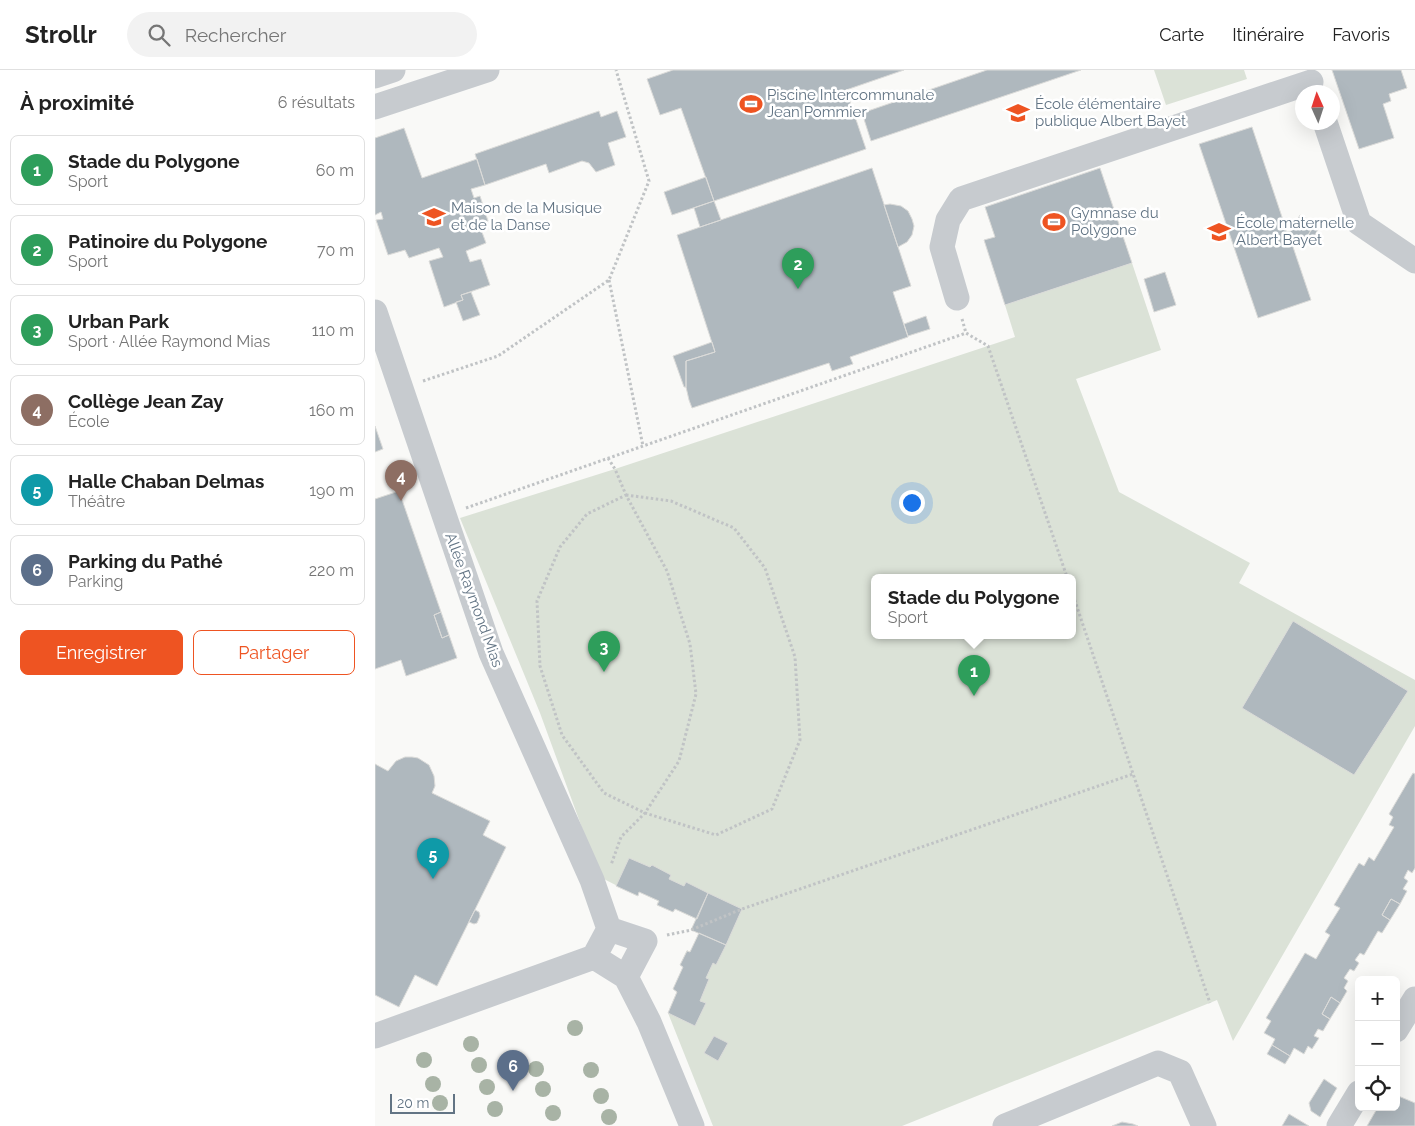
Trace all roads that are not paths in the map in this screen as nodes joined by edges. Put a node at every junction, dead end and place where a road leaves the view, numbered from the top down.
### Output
1 (393, 70) edge
2 (487, 70) edge
3 (375, 76) edge
4 (1311, 81) edge
5 (375, 106) edge
6 (1328, 130) edge
7 (1415, 261) edge
8 (957, 298) dead end
9 (375, 312) edge
10 (609, 929) junction
11 (594, 957) junction
12 (626, 977) junction
13 (1415, 999) edge
14 (1400, 1023) edge
15 (375, 1036) edge
16 (1355, 1100) edge
17 (692, 1126) edge
18 (1005, 1126) edge
19 (1204, 1126) edge
20 (1339, 1126) edge

1 - 3 street
2 - 5 street
4 - 8 street
6 - 7 street
9 - 10 street, Allée Raymond Mias
10 - 11 street
10 - 12 street
11 - 12 street
11 - 15 street
12 - 17 street
13 - 14 street
16 - 20 street
18 - 19 street

